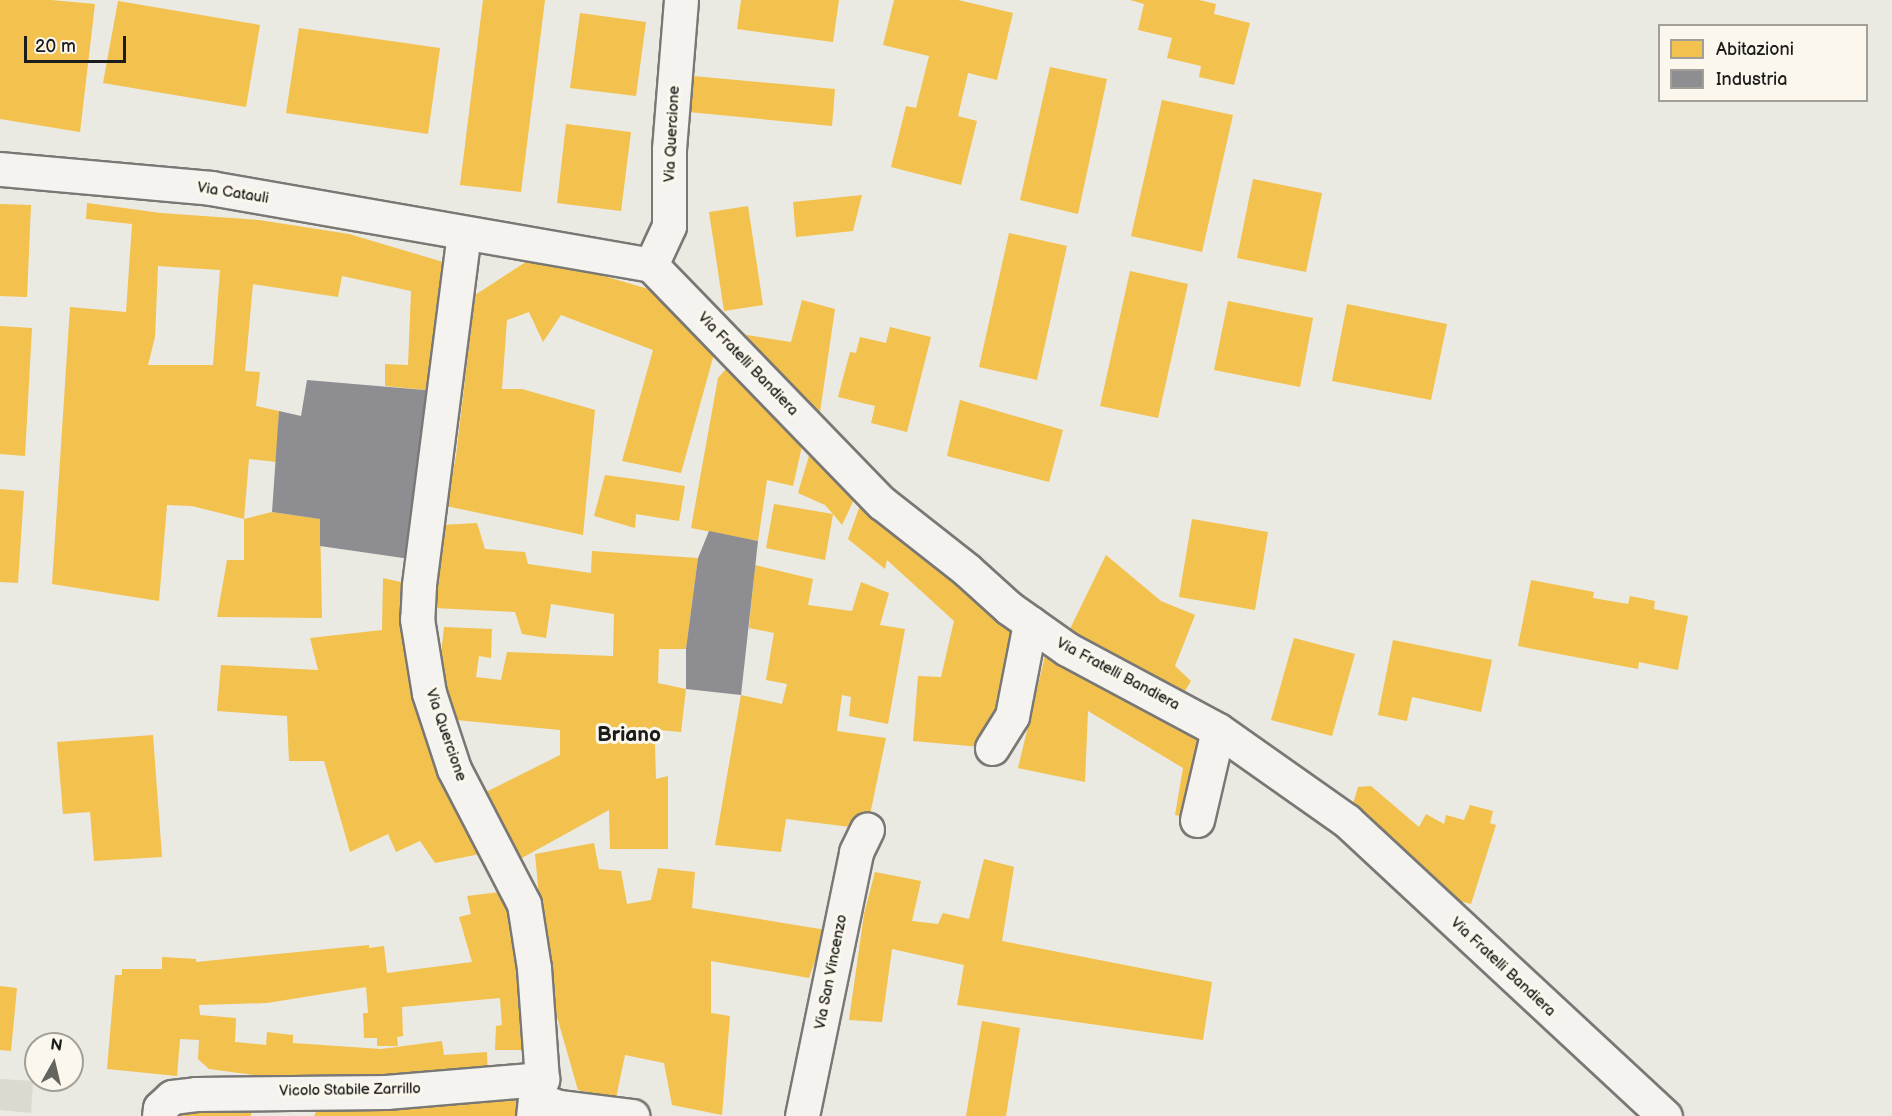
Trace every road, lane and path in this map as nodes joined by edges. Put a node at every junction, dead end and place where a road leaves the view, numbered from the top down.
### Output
1 (679, 0) edge
2 (0, 169) edge
3 (464, 233) junction
4 (651, 265) junction
5 (1030, 623) junction
6 (1218, 730) junction
7 (992, 748) dead end
8 (1197, 820) dead end
9 (867, 830) dead end
10 (536, 1098) edge
11 (159, 1116) edge
12 (632, 1116) edge
13 (802, 1116) edge
14 (1665, 1116) edge

1 - 4 street, Via Quercione
2 - 3 street, Via Catauli
3 - 4 street
3 - 10 street, Via Quercione
4 - 5 street, Via Fratelli Bandiera
5 - 6 street, Via Fratelli Bandiera
5 - 7 street
6 - 8 street
6 - 14 street, Via Fratelli Bandiera
9 - 13 street, Via San Vincenzo
10 - 11 street, Vicolo Stabile Zarrillo
10 - 12 street

